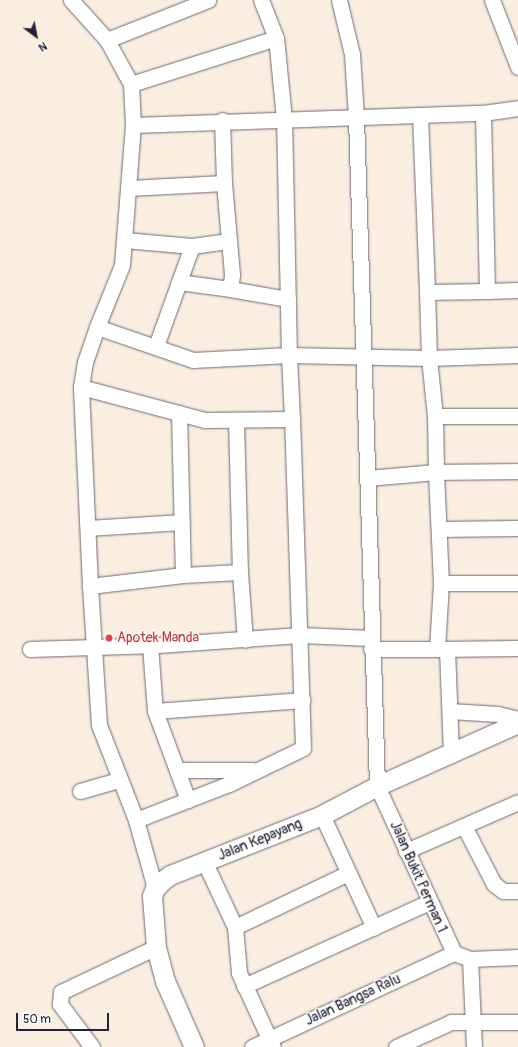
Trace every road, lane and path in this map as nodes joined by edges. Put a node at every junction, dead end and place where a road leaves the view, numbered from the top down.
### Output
1 (71, 0) edge
2 (208, 0) edge
3 (261, 0) edge
4 (340, 0) edge
5 (492, 0) edge
6 (276, 38) junction
7 (107, 40) junction
8 (518, 67) edge
9 (131, 84) junction
10 (518, 108) edge
11 (483, 113) junction
12 (420, 114) junction
13 (356, 116) junction
14 (284, 119) junction
15 (222, 120) junction
16 (133, 125) junction
17 (224, 183) junction
18 (129, 188) junction
19 (125, 240) junction
20 (229, 241) junction
21 (192, 246) junction
22 (179, 282) junction
23 (230, 289) junction
24 (518, 290) edge
25 (487, 291) junction
26 (427, 292) junction
27 (288, 299) junction
28 (97, 327) junction
29 (156, 346) junction
30 (289, 355) junction
31 (363, 355) junction
32 (518, 355) edge
33 (429, 358) junction
34 (81, 387) junction
35 (179, 413) junction
36 (435, 416) junction
37 (518, 416) edge
38 (292, 419) junction
39 (236, 421) junction
40 (518, 471) edge
41 (436, 472) junction
42 (368, 478) junction
43 (182, 522) junction
44 (88, 528) junction
45 (518, 528) edge
46 (439, 529) junction
47 (240, 572) junction
48 (182, 575) junction
49 (441, 583) junction
50 (518, 583) edge
51 (90, 586) junction
52 (300, 635) junction
53 (245, 640) junction
54 (371, 643) junction
55 (150, 645) junction
56 (94, 647) junction
57 (518, 648) edge
58 (30, 649) dead end
59 (442, 649) junction
60 (303, 700) junction
61 (155, 711) junction
62 (450, 712) junction
63 (518, 719) edge
64 (518, 723) edge
65 (451, 755) junction
66 (177, 770) junction
67 (257, 770) junction
68 (119, 780) junction
69 (377, 786) junction
70 (80, 791) dead end
71 (188, 800) junction
72 (518, 803) edge
73 (322, 815) junction
74 (136, 820) junction
75 (464, 826) junction
76 (406, 851) junction
77 (205, 863) junction
78 (348, 873) junction
79 (155, 888) junction
80 (518, 891) edge
81 (429, 902) junction
82 (235, 927) junction
83 (374, 928) junction
84 (156, 948) junction
85 (454, 953) junction
86 (518, 957) edge
87 (470, 958) junction
88 (244, 986) junction
89 (473, 1021) junction
90 (518, 1022) edge
91 (271, 1043) edge
92 (92, 1047) edge
93 (194, 1047) edge
94 (252, 1047) edge
95 (396, 1047) edge
96 (474, 1047) edge

1 - 7 street
2 - 7 street
3 - 6 street
4 - 13 street
5 - 8 street
6 - 9 street
6 - 14 street
7 - 9 street
9 - 16 street
10 - 11 street
11 - 12 street
11 - 25 street
12 - 13 street
12 - 26 street
13 - 14 street
13 - 31 street
14 - 15 street
14 - 27 street
15 - 16 street
15 - 17 street
16 - 18 street
17 - 18 street
17 - 20 street
18 - 19 street
19 - 21 street
19 - 28 street
20 - 21 street
20 - 23 street
21 - 22 street
22 - 23 street
22 - 29 street
23 - 27 street
24 - 25 street
25 - 26 street
26 - 33 street
27 - 30 street
28 - 29 street
28 - 34 street
29 - 30 street
30 - 31 street
30 - 38 street
31 - 33 street
31 - 42 street
32 - 33 street
33 - 36 street
34 - 35 street
34 - 44 street
35 - 39 street
35 - 43 street
36 - 37 street
36 - 41 street
38 - 39 street
38 - 52 street
39 - 47 street
40 - 41 street
41 - 42 street
41 - 46 street
42 - 54 street
43 - 44 street
43 - 48 street
44 - 51 street
45 - 46 street
46 - 49 street
47 - 48 street
47 - 53 street
48 - 51 street
49 - 50 street
49 - 59 street
51 - 56 street
52 - 53 street
52 - 54 street
52 - 60 street
53 - 55 street
54 - 59 street
54 - 69 street
55 - 56 street
55 - 61 street
56 - 58 street
56 - 68 street
57 - 59 street
59 - 62 street
60 - 61 street
60 - 67 street
61 - 66 street
62 - 63 street
62 - 65 street
64 - 65 street, Jalan Kepayang
65 - 69 street, Jalan Kepayang
66 - 67 street
66 - 71 street
67 - 71 street
68 - 70 street
68 - 74 street
69 - 73 street, Jalan Kepayang
69 - 76 street, Jalan Bukit Perman 1
71 - 74 street
72 - 75 street
73 - 77 street, Jalan Kepayang
73 - 78 street
74 - 79 street
75 - 76 street
75 - 80 street
76 - 81 street, Jalan Bukit Perman 1
77 - 79 street, Jalan Kepayang
77 - 82 street
78 - 82 street
78 - 83 street
79 - 84 street
81 - 83 street
81 - 85 street, Jalan Bukit Perman 1
82 - 88 street
83 - 88 street
84 - 92 street
84 - 93 street
85 - 87 street
85 - 91 street, Jalan Bangsa Ralu
86 - 87 street
87 - 89 street
88 - 91 street
89 - 90 street
89 - 95 street
89 - 96 street
91 - 94 street, Jalan Bangsa Ralu

